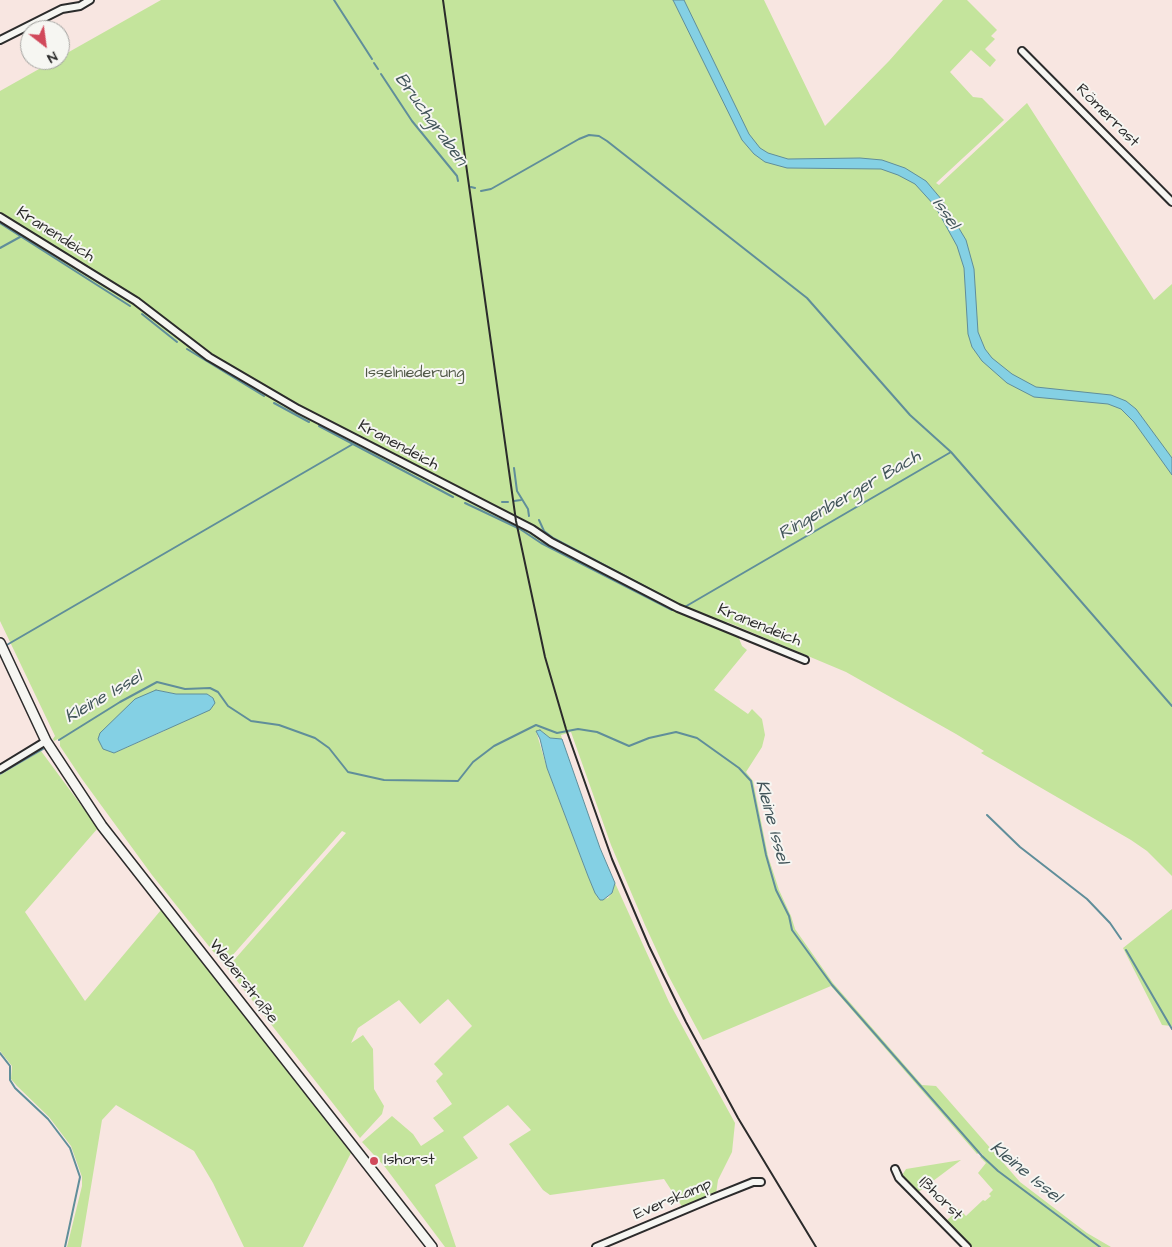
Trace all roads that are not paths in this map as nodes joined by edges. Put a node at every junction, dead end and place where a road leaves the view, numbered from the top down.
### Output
1 (90, 0) edge
2 (78, 3) edge
3 (0, 40) edge
4 (1022, 51) dead end
5 (1172, 202) edge
6 (0, 217) edge
7 (1, 646) edge
8 (805, 660) dead end
9 (46, 741) junction
10 (0, 769) edge
11 (895, 1169) dead end
12 (761, 1182) dead end
13 (432, 1247) edge
14 (596, 1247) edge
15 (968, 1247) edge

1 - 2 street
2 - 3 street
4 - 5 street, Römerrast
6 - 8 street, Kranendeich
7 - 9 main road, Weberstraße
9 - 10 street
9 - 13 main road, Weberstraße
11 - 15 street, Ißhorst
12 - 14 street, Everskamp

